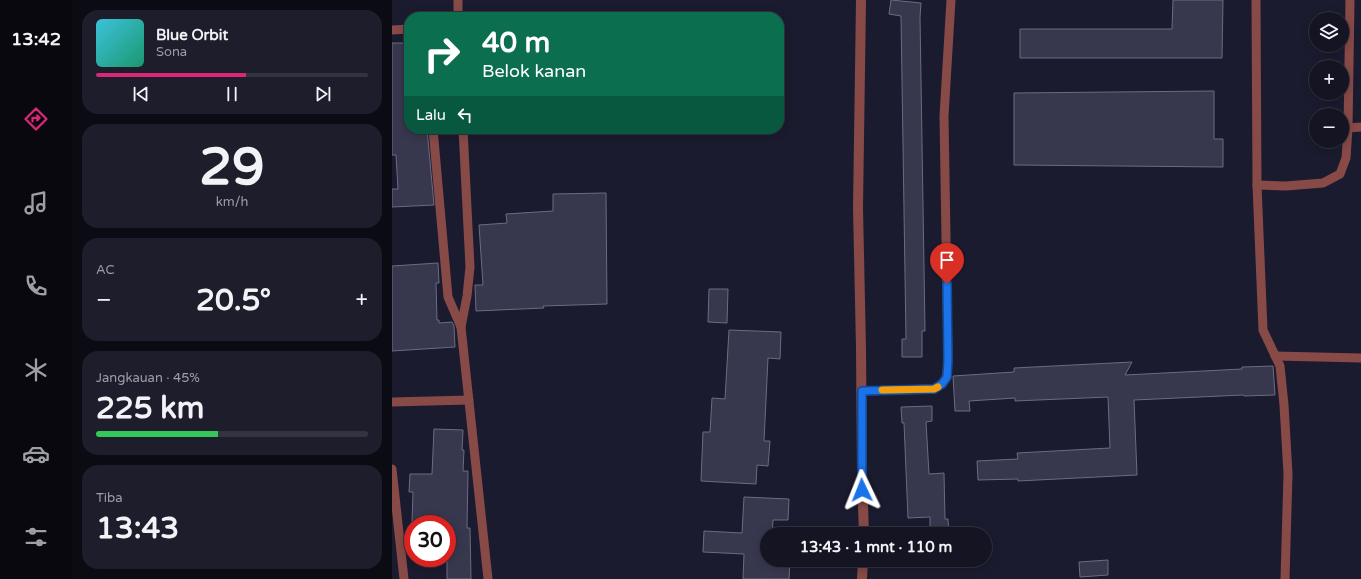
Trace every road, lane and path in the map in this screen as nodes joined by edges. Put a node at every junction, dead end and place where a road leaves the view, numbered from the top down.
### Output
1 (458, 0) edge
2 (860, 0) edge
3 (951, 0) edge
4 (1256, 0) edge
5 (1350, 0) edge
6 (458, 12) edge
7 (404, 29) edge
8 (392, 30) edge
9 (1348, 108) edge
10 (1361, 127) edge
11 (1349, 128) edge
12 (433, 134) edge
13 (463, 134) edge
14 (1347, 148) edge
15 (1257, 185) junction
16 (461, 327) junction
17 (1275, 356) junction
18 (1361, 358) edge
19 (862, 391) junction
20 (469, 400) junction
21 (392, 402) edge
22 (392, 470) edge
23 (864, 527) edge
24 (863, 567) edge
25 (404, 579) edge
26 (488, 579) edge
27 (862, 579) edge
28 (1285, 579) edge

1 - 6 lane
2 - 19 street
3 - 19 lane
4 - 15 lane
5 - 9 lane
7 - 8 lane
10 - 11 lane
12 - 16 lane
13 - 16 lane
14 - 15 lane
15 - 17 lane
16 - 20 lane
17 - 18 lane
17 - 28 lane
19 - 23 street
20 - 21 lane
20 - 26 lane
22 - 25 lane
24 - 27 street

